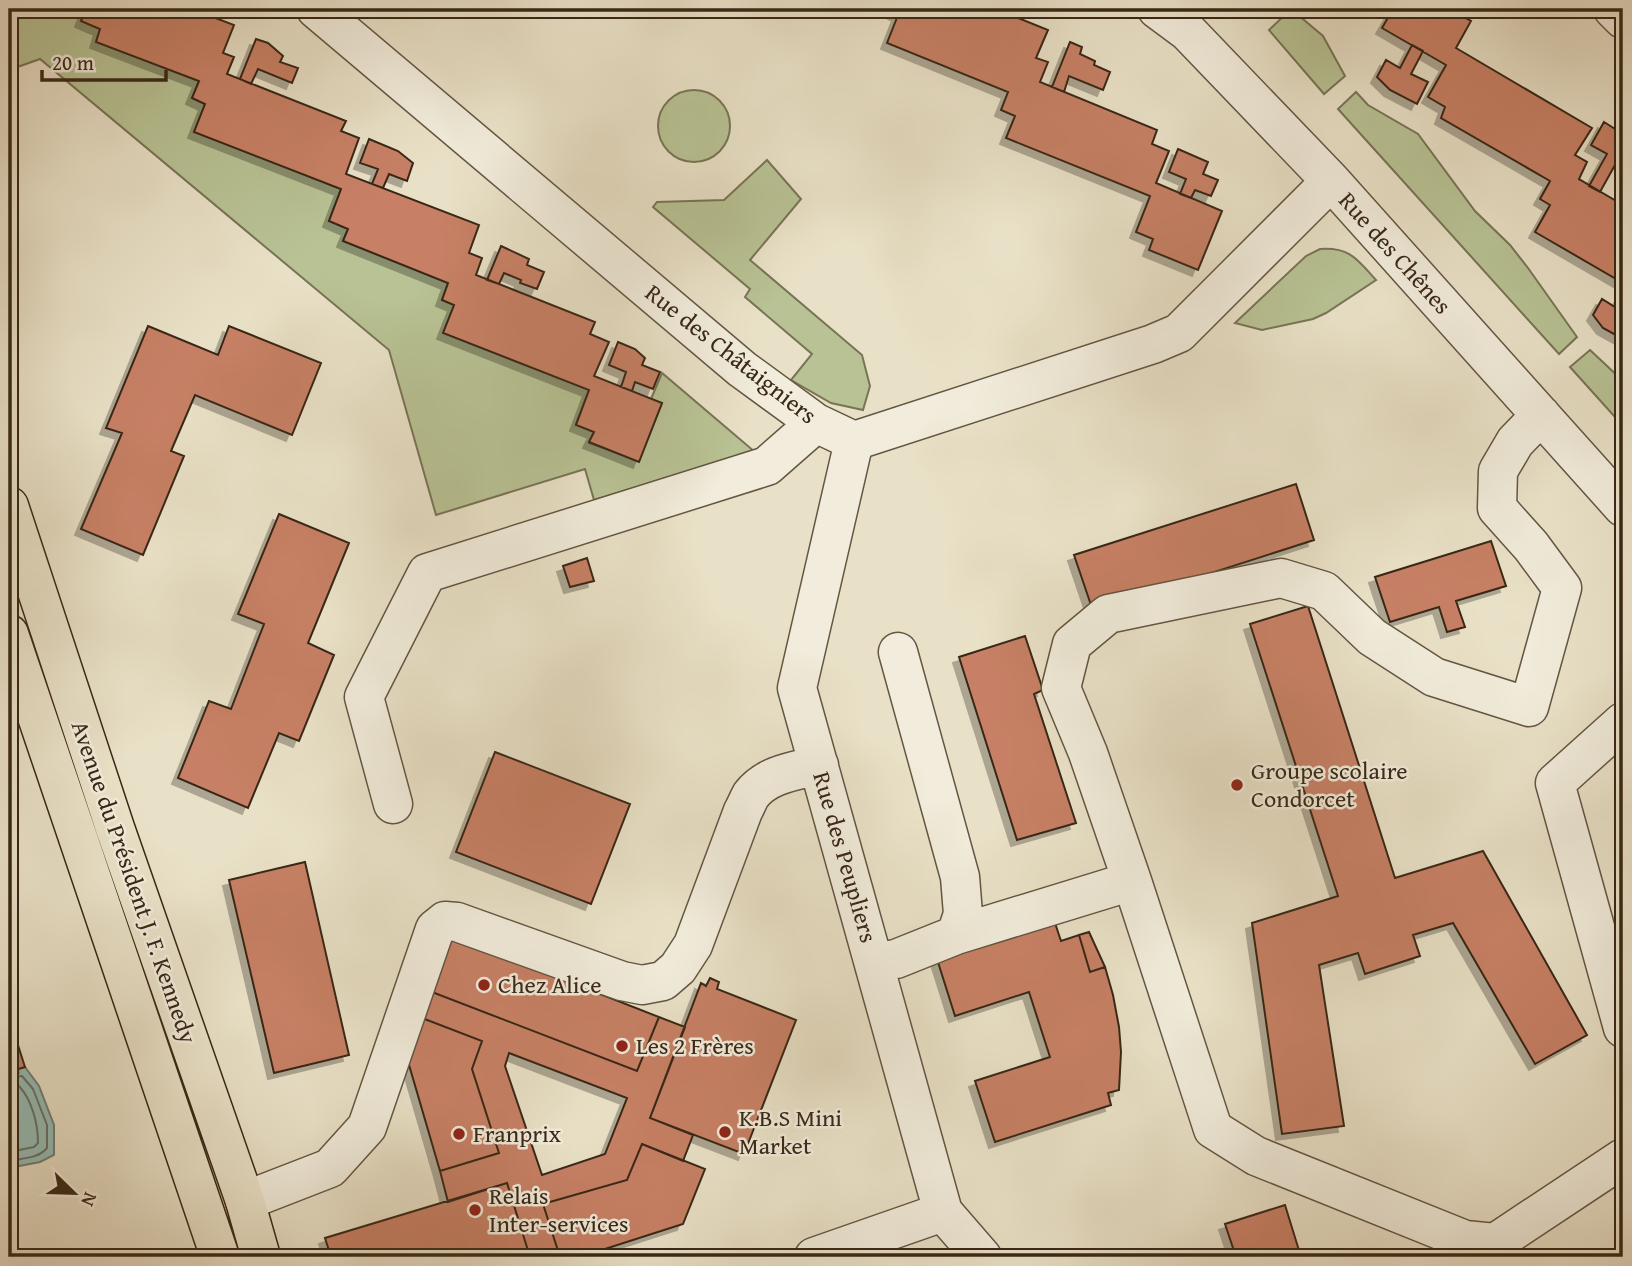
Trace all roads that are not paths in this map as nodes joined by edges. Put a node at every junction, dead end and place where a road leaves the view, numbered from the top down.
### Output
1 (316, 9) edge
2 (1157, 9) edge
3 (1613, 9) edge
4 (1623, 19) edge
5 (1198, 20) edge
6 (1331, 181) junction
7 (1541, 415) junction
8 (816, 424) junction
9 (854, 441) junction
10 (9, 506) edge
11 (1623, 507) edge
12 (9, 634) edge
13 (898, 652) dead end
14 (1623, 722) edge
15 (819, 765) junction
16 (393, 804) dead end
17 (1132, 881) junction
18 (956, 934) junction
19 (874, 962) junction
20 (1623, 1028) edge
21 (1623, 1158) edge
22 (245, 1201) junction
23 (943, 1212) junction
24 (220, 1257) edge
25 (261, 1257) edge
26 (814, 1257) edge
27 (982, 1257) edge

1 - 8 street, Rue des Châtaigniers
2 - 5 street, Rue des Chênes
3 - 4 street
5 - 6 street, Rue des Chênes
6 - 7 street, Rue des Chênes
6 - 9 street
7 - 11 street, Rue des Chênes
7 - 17 street
8 - 9 street, Rue des Châtaigniers
8 - 16 street
9 - 15 street, Rue des Peupliers
10 - 22 main road, Avenue du Président J. F. Kennedy
12 - 24 main road, Avenue du Président J. F. Kennedy
13 - 18 street
14 - 20 street
15 - 19 street, Rue des Peupliers
15 - 22 street
17 - 18 street
17 - 21 street
18 - 19 street
19 - 23 street, Rue des Peupliers
22 - 25 main road, Avenue du Président J. F. Kennedy
23 - 26 street
23 - 27 street, Rue des Peupliers

